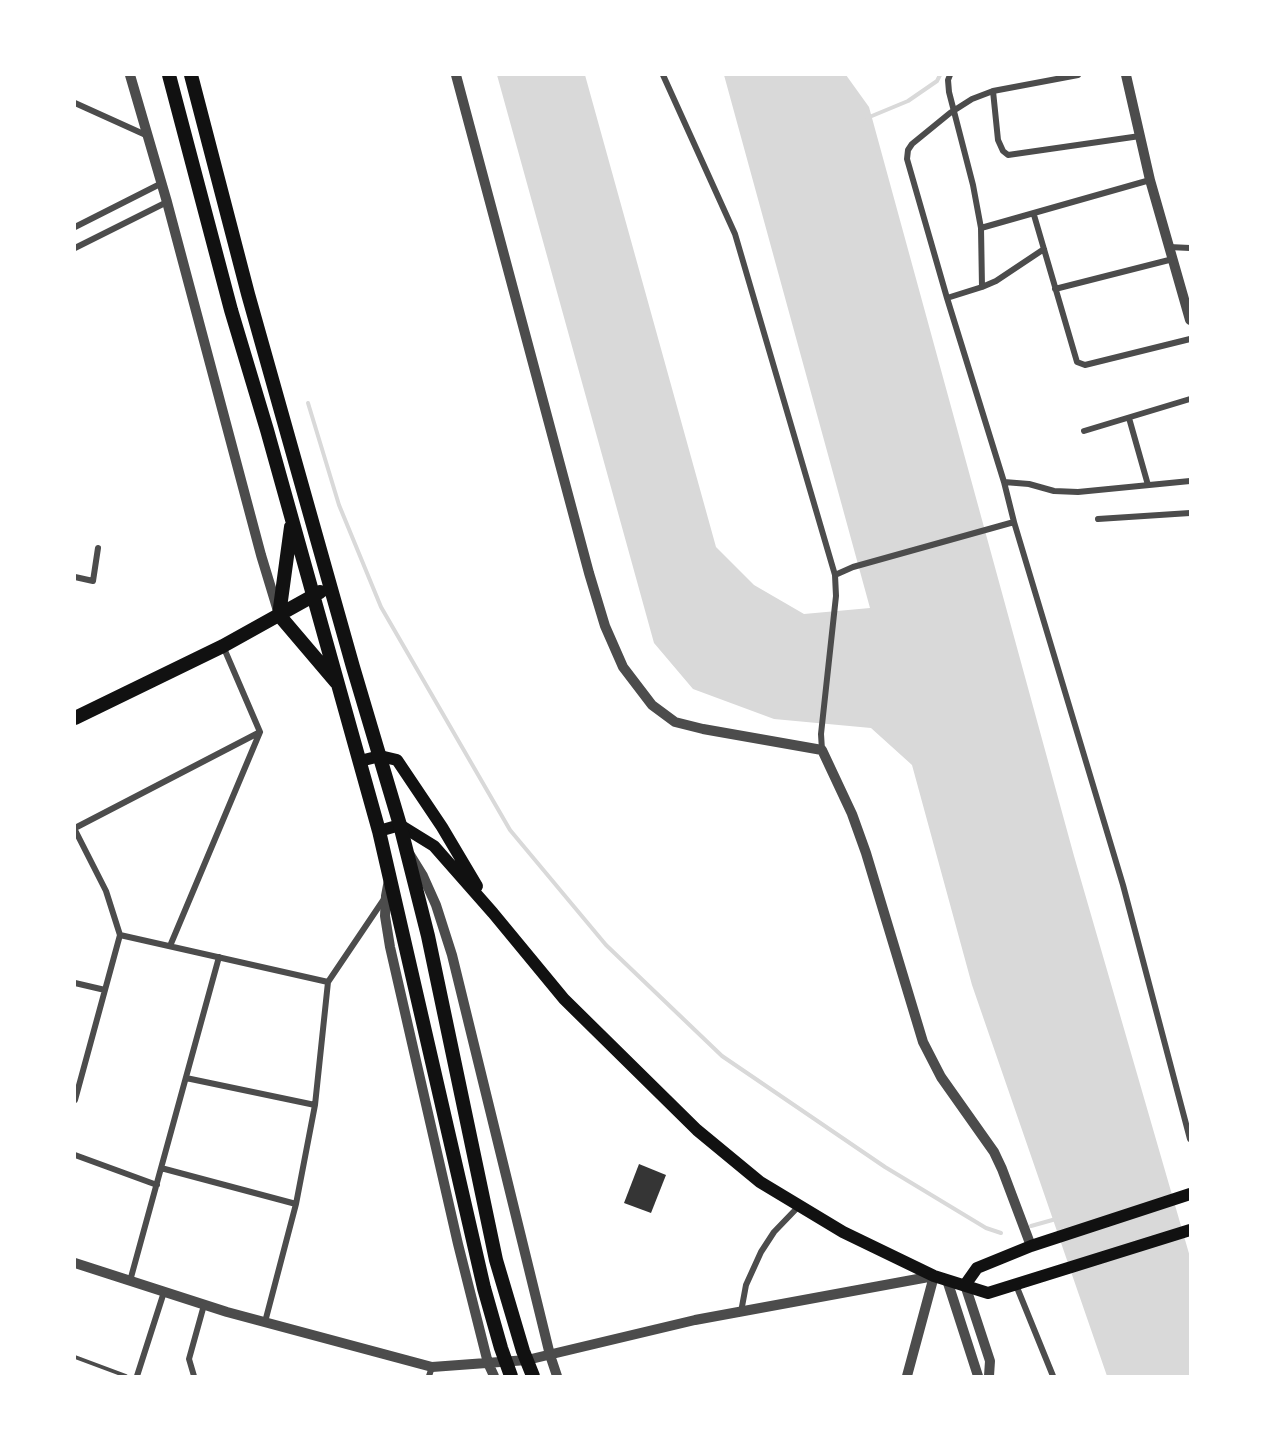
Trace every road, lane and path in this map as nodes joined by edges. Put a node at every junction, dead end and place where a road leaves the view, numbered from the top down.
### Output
1 (130, 75) edge
2 (169, 75) edge
3 (190, 75) edge
4 (456, 75) edge
5 (663, 75) edge
6 (950, 75) edge
7 (1078, 75) edge
8 (1126, 75) edge
9 (993, 91) junction
10 (75, 103) edge
11 (953, 111) junction
12 (1140, 135) junction
13 (148, 136) junction
14 (1150, 180) junction
15 (162, 183) junction
16 (167, 202) junction
17 (1034, 215) junction
18 (75, 226) edge
19 (981, 228) junction
20 (1169, 247) junction
21 (75, 248) edge
22 (1190, 248) edge
23 (1044, 249) junction
24 (1173, 259) junction
25 (982, 287) junction
26 (1055, 289) junction
27 (947, 298) junction
28 (1190, 320) edge
29 (1190, 339) edge
30 (1190, 399) edge
31 (1129, 418) junction
32 (1084, 431) dead end
33 (1190, 481) edge
34 (1004, 482) junction
35 (1148, 485) junction
36 (1190, 513) edge
37 (292, 519) junction
38 (1098, 519) dead end
39 (1014, 522) junction
40 (98, 548) dead end
41 (835, 575) junction
42 (75, 577) edge
43 (330, 587) junction
44 (313, 596) junction
45 (279, 615) junction
46 (223, 646) junction
47 (340, 687) junction
48 (75, 718) edge
49 (260, 732) junction
50 (822, 750) junction
51 (380, 756) junction
52 (360, 761) junction
53 (400, 825) junction
54 (75, 829) edge
55 (380, 831) junction
56 (407, 850) junction
57 (390, 875) junction
58 (386, 896) junction
59 (493, 913) junction
60 (120, 935) junction
61 (170, 946) junction
62 (219, 957) junction
63 (75, 982) edge
64 (328, 982) junction
65 (105, 990) junction
66 (186, 1078) junction
67 (75, 1100) edge
68 (315, 1105) junction
69 (1190, 1139) edge
70 (75, 1155) edge
71 (161, 1168) junction
72 (157, 1185) junction
73 (1190, 1194) edge
74 (296, 1204) junction
75 (799, 1206) junction
76 (1190, 1230) edge
77 (1035, 1244) junction
78 (75, 1263) edge
79 (934, 1276) junction
80 (947, 1280) junction
81 (130, 1281) junction
82 (965, 1285) junction
83 (1016, 1285) junction
84 (164, 1292) junction
85 (204, 1305) junction
86 (741, 1312) junction
87 (265, 1322) junction
88 (549, 1355) junction
89 (75, 1357) edge
90 (488, 1363) junction
91 (431, 1371) edge
92 (126, 1376) edge
93 (137, 1376) edge
94 (194, 1376) edge
95 (494, 1376) edge
96 (511, 1376) edge
97 (533, 1376) edge
98 (557, 1376) edge
99 (908, 1376) edge
100 (978, 1376) edge
101 (989, 1376) edge
102 (1053, 1376) edge

1 - 13 street
2 - 37 highway
3 - 43 highway
4 - 50 street
5 - 41 street
6 - 11 street
7 - 9 street
8 - 12 street
9 - 11 street
9 - 12 street
10 - 13 street
11 - 19 street
11 - 27 street
12 - 14 street
13 - 15 street
14 - 17 street
14 - 20 street
15 - 16 street
15 - 18 street
16 - 21 street
16 - 45 street
17 - 19 street
17 - 23 street
19 - 25 street
20 - 22 street
20 - 24 street
23 - 25 street
23 - 26 street
24 - 26 street
24 - 28 street
25 - 27 street
26 - 29 street
27 - 34 street
30 - 31 street
31 - 32 street
31 - 35 street
33 - 35 street
34 - 35 street
34 - 39 street
36 - 38 street
37 - 44 highway
37 - 45 highway
39 - 41 street
39 - 69 street
40 - 42 street
41 - 50 street
43 - 44 highway
43 - 51 highway
44 - 45 highway
44 - 47 highway
45 - 46 highway
45 - 47 highway
46 - 48 highway
46 - 49 street
47 - 52 highway
49 - 54 street
49 - 61 street
50 - 77 street
51 - 52 main road
51 - 53 highway
51 - 59 main road
52 - 55 highway
53 - 55 main road
53 - 56 highway
53 - 59 main road
54 - 60 street
55 - 57 highway
56 - 88 street
56 - 97 highway
57 - 58 street
57 - 96 highway
58 - 64 street
58 - 90 street
59 - 75 main road
60 - 61 street
60 - 65 street
61 - 62 street
62 - 64 street
62 - 66 street
63 - 65 street
64 - 68 street
65 - 67 street
66 - 68 street
66 - 71 street
68 - 74 street
70 - 72 street
71 - 72 street
71 - 74 street
72 - 81 street
73 - 77 main road
74 - 87 street
75 - 79 main road
75 - 86 street
76 - 83 main road
77 - 82 main road
78 - 81 street
79 - 80 main road
79 - 86 street
79 - 99 street
80 - 82 main road
80 - 100 street
81 - 84 street
82 - 83 main road
82 - 101 street
83 - 102 street
84 - 85 street
84 - 93 street
85 - 87 street
85 - 94 street
86 - 88 street
87 - 91 street
88 - 90 street
88 - 98 street
89 - 92 lane
90 - 91 street
90 - 95 street

